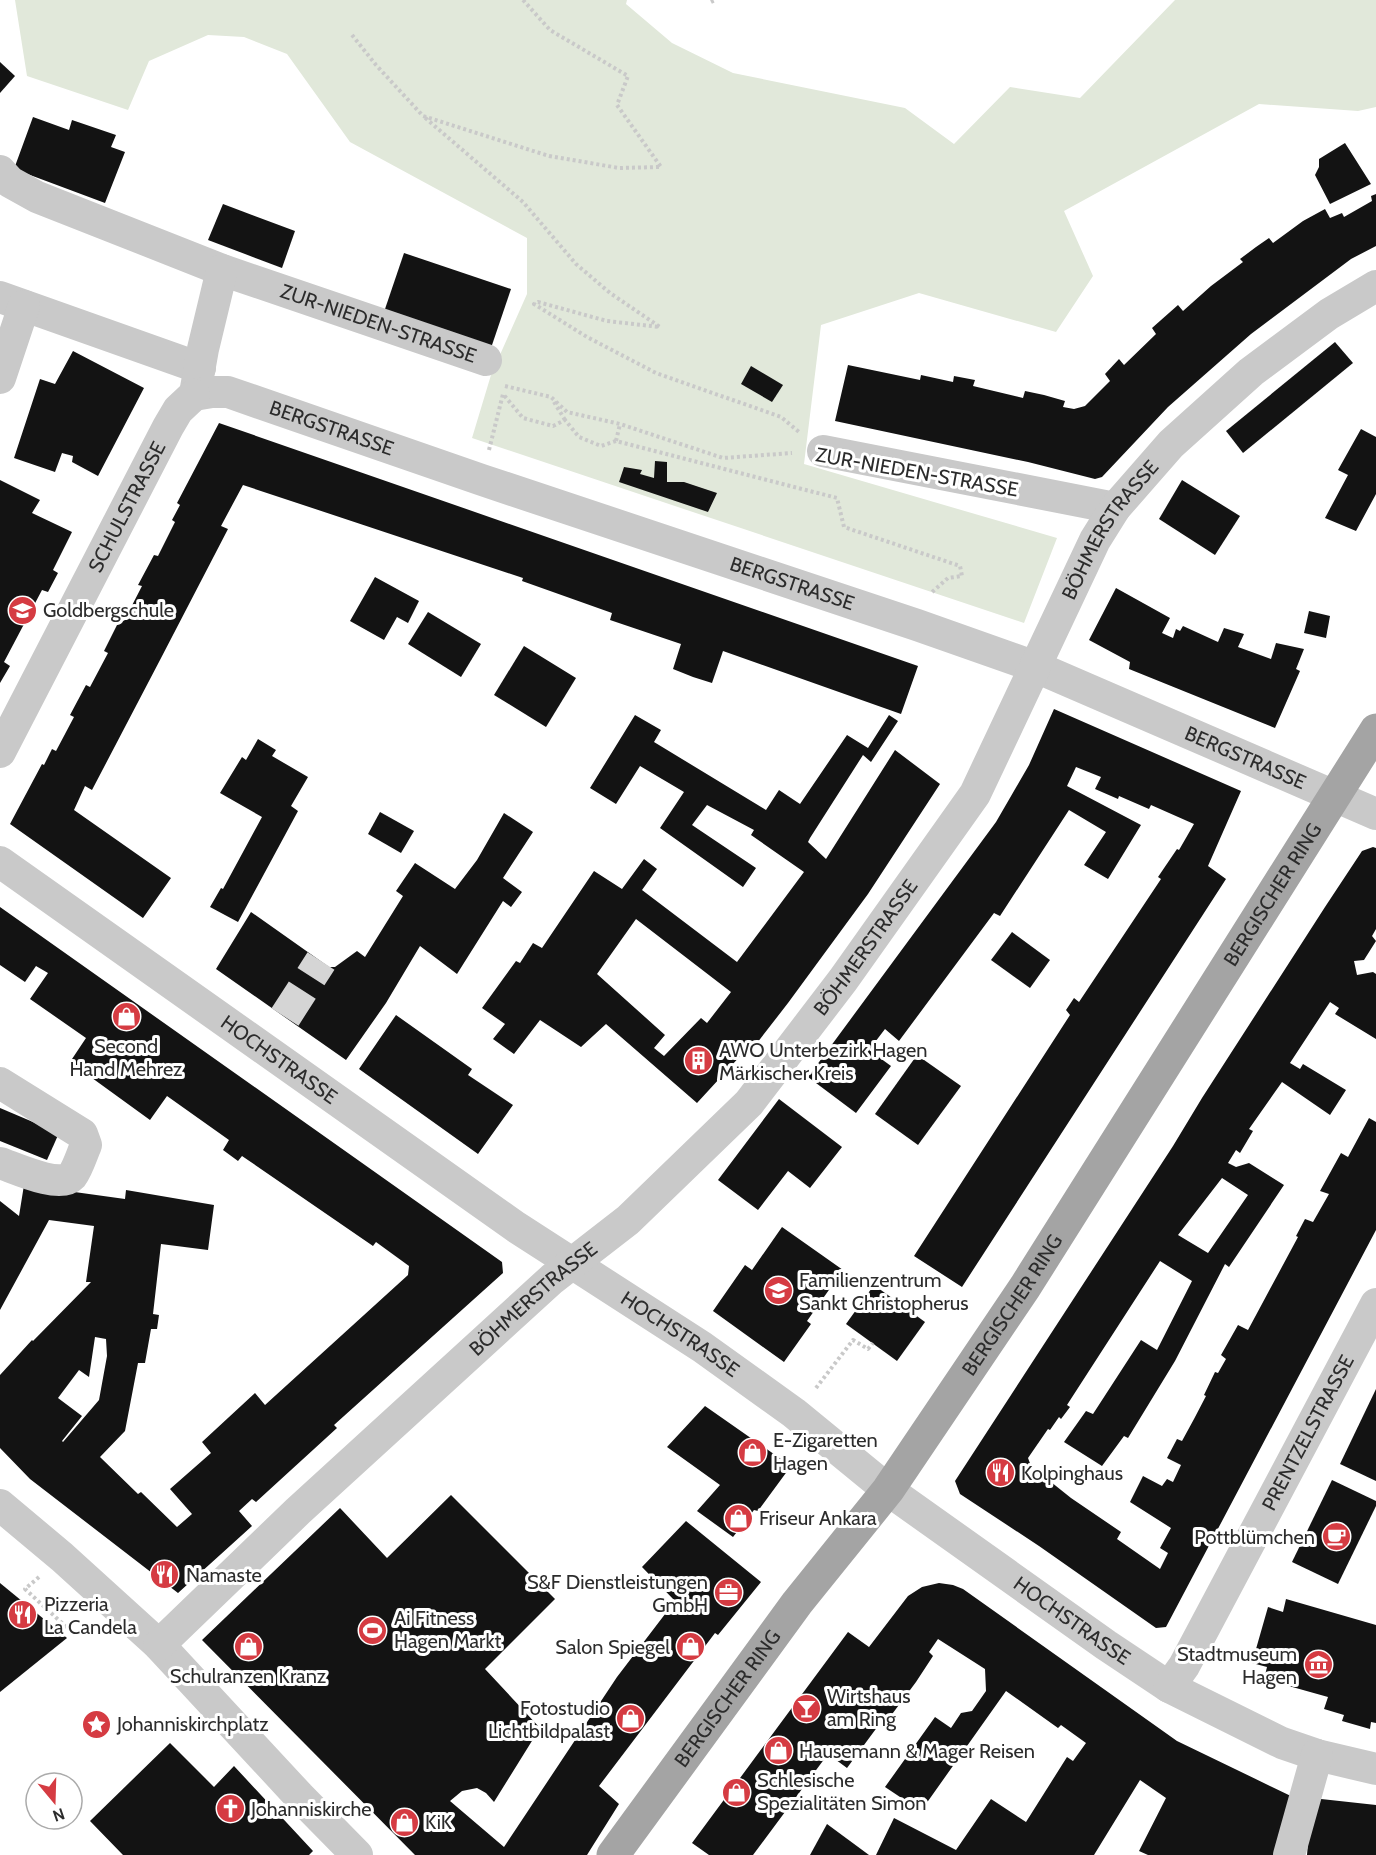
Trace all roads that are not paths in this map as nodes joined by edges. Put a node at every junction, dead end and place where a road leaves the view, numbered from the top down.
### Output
1 (0, 171) edge
2 (222, 270) junction
3 (1376, 286) edge
4 (12, 302) edge
5 (486, 360) road end
6 (0, 378) edge
7 (197, 381) junction
8 (823, 451) road end
9 (1115, 508) junction
10 (1036, 667) junction
11 (1376, 730) edge
12 (0, 752) edge
13 (1334, 796) junction
14 (1376, 814) edge
15 (0, 862) edge
16 (0, 1083) edge
17 (0, 1163) edge
18 (574, 1263) junction
19 (1376, 1304) edge
20 (888, 1490) junction
21 (0, 1505) edge
22 (159, 1645) junction
23 (1169, 1687) junction
24 (1317, 1755) junction
25 (1376, 1769) edge
26 (357, 1855) edge
27 (613, 1855) edge
28 (1289, 1855) edge

1 - 2 street, ZUR-NIEDEN-STRASSE
2 - 5 street, ZUR-NIEDEN-STRASSE
2 - 7 street
3 - 9 street, BÖHMERSTRASSE
4 - 6 street
4 - 7 street
7 - 10 street, BERGSTRASSE
7 - 12 street, SCHULSTRASSE
8 - 9 street, ZUR-NIEDEN-STRASSE
9 - 10 street, BÖHMERSTRASSE
10 - 13 street, BERGSTRASSE
10 - 18 street, BÖHMERSTRASSE
11 - 13 main road, BERGISCHER RING
13 - 14 street, BERGSTRASSE
13 - 20 main road, BERGISCHER RING
15 - 18 street, HOCHSTRASSE
16 - 17 street
18 - 20 street, HOCHSTRASSE
18 - 22 street, BÖHMERSTRASSE
19 - 23 street, PRENTZELSTRASSE
20 - 23 street, HOCHSTRASSE
20 - 27 main road, BERGISCHER RING
21 - 22 street
22 - 26 street
23 - 24 street, HOCHSTRASSE
24 - 25 street, HOCHSTRASSE
24 - 28 street

